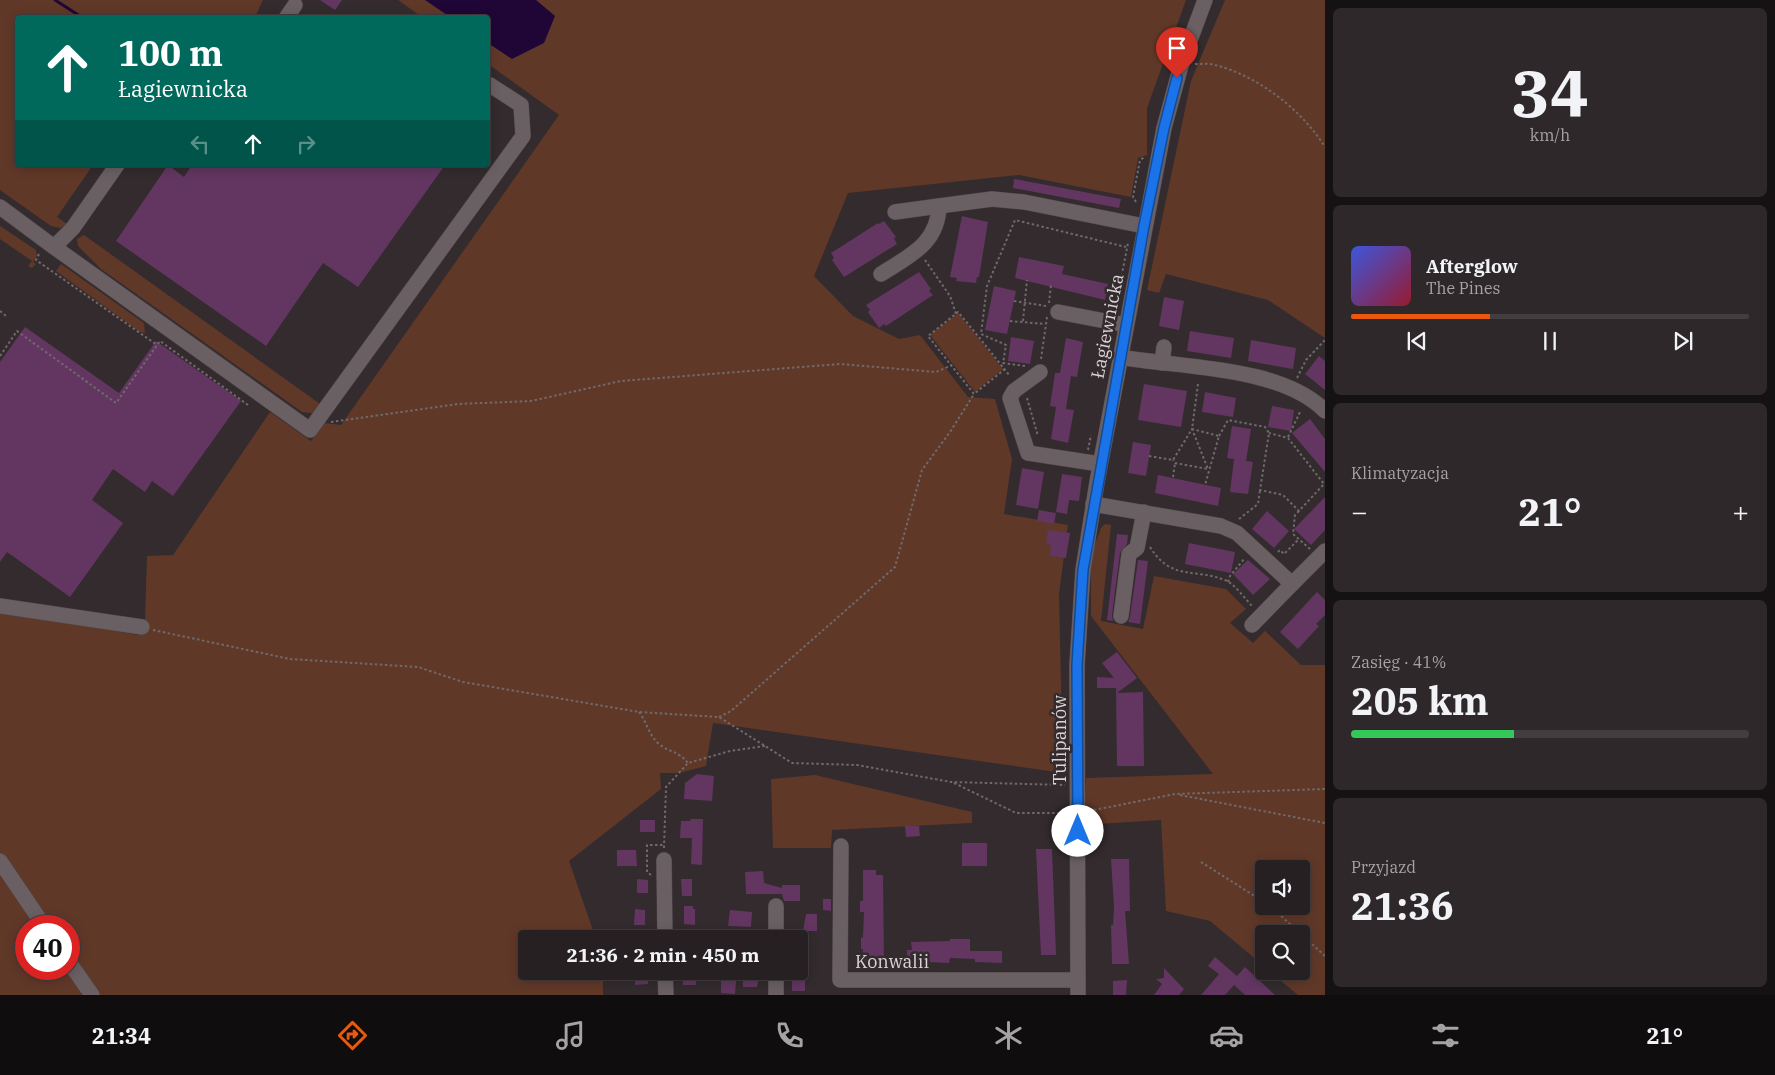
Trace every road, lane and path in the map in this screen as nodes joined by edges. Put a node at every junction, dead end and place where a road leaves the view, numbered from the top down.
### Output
1 (1205, 0) edge
2 (295, 5) dead end
3 (288, 15) edge
4 (1192, 63) dead end
5 (490, 85) dead end
6 (1325, 147) edge
7 (116, 167) edge
8 (939, 206) junction
9 (0, 207) edge
10 (896, 212) dead end
11 (1144, 226) junction
12 (927, 241) junction
13 (54, 247) junction
14 (1126, 247) dead end
15 (40, 252) dead end
16 (881, 274) dead end
17 (1027, 280) dead end
18 (1051, 285) dead end
19 (1014, 301) dead end
20 (1026, 302) junction
21 (0, 311) edge
22 (956, 314) junction
23 (1053, 314) joint
24 (6, 316) dead end
25 (1010, 321) dead end
26 (1024, 322) junction
27 (1045, 324) junction
28 (1126, 325) junction
29 (974, 332) junction
30 (981, 334) junction
31 (1325, 340) edge
32 (157, 345) junction
33 (1164, 347) dead end
34 (0, 356) edge
35 (1120, 357) junction
36 (1162, 363) junction
37 (1008, 364) junction
38 (952, 365) junction
39 (1038, 370) junction
40 (1006, 371) junction
41 (1296, 380) dead end
42 (1198, 384) dead end
43 (1019, 387) junction
44 (974, 394) junction
45 (1309, 396) junction
46 (248, 405) dead end
47 (1325, 411) edge
48 (317, 420) junction
49 (1192, 429) junction
50 (1270, 433) junction
51 (1219, 436) junction
52 (1288, 438) junction
53 (1038, 440) dead end
54 (1149, 456) dead end
55 (1173, 460) junction
56 (1176, 463) junction
57 (1100, 464) junction
58 (1208, 469) junction
59 (1174, 477) dead end
60 (1324, 484) edge
61 (1205, 485) dead end
62 (1260, 490) junction
63 (1093, 504) junction
64 (1299, 510) junction
65 (1144, 512) junction
66 (1239, 519) dead end
67 (1140, 530) junction
68 (1299, 539) junction
69 (1250, 552) dead end
70 (1274, 555) dead end
71 (1322, 555) edge
72 (1228, 582) junction
73 (1292, 584) junction
74 (0, 606) edge
75 (1253, 608) dead end
76 (1121, 616) dead end
77 (1252, 625) dead end
78 (142, 628) joint
79 (1077, 665) joint
80 (639, 712) junction
81 (719, 717) junction
82 (765, 746) junction
83 (688, 763) junction
84 (951, 782) junction
85 (1078, 786) junction
86 (1325, 790) edge
87 (1175, 794) junction
88 (1078, 812) junction
89 (1325, 823) edge
90 (841, 846) dead end
91 (664, 860) joint
92 (0, 861) edge
93 (1201, 862) dead end
94 (1255, 896) edge
95 (776, 906) dead end
96 (37, 915) edge
97 (1280, 915) edge
98 (1291, 925) edge
99 (665, 930) edge
100 (776, 930) edge
101 (1310, 942) edge
102 (1325, 956) edge
103 (80, 978) edge
104 (665, 980) edge
105 (776, 980) edge
106 (1078, 987) edge
107 (92, 995) edge
108 (666, 995) edge
109 (776, 995) edge

1 - 11 street, Łagiewnicka
2 - 3 street
4 - 6 path
5 - 48 street
7 - 13 street
8 - 10 street
8 - 11 street
8 - 12 street
9 - 13 street
11 - 28 street, Łagiewnicka
12 - 16 street
12 - 22 path
13 - 48 street
14 - 30 path
15 - 32 path
17 - 20 path
18 - 20 path
19 - 20 path
20 - 26 path
21 - 24 path
22 - 29 path
22 - 38 path
23 - 27 path
23 - 28 street
25 - 26 path
26 - 27 path
27 - 39 path
28 - 35 street, Łagiewnicka
29 - 30 path
29 - 40 path
30 - 37 path
31 - 41 path
32 - 34 path
32 - 46 path
33 - 36 street
35 - 36 street
35 - 57 street, Łagiewnicka
36 - 45 street
37 - 39 path
37 - 40 path
38 - 44 path
38 - 48 path
39 - 43 street
40 - 43 path
40 - 44 path
42 - 49 path
43 - 53 path
43 - 57 street
44 - 81 path
45 - 47 street
45 - 52 path
49 - 51 path
49 - 55 path
49 - 58 path
50 - 51 path
50 - 52 path
50 - 62 path
51 - 58 path
52 - 60 path
54 - 55 path
55 - 56 path
56 - 58 path
56 - 59 path
57 - 63 street, Łagiewnicka
58 - 61 path
60 - 64 path
62 - 64 path
62 - 66 path
63 - 65 street
63 - 79 street, Łagiewnicka
64 - 68 path
65 - 67 street
65 - 73 street
67 - 72 path
67 - 76 street
68 - 70 path
68 - 71 path
69 - 72 path
71 - 73 street
72 - 75 path
73 - 77 street
74 - 78 street
78 - 80 path
79 - 85 street, Tulipanów
80 - 81 path
80 - 83 path
81 - 82 path
82 - 83 path
82 - 84 path
83 - 91 path
84 - 85 path
84 - 88 path
85 - 88 street, Tulipanów
86 - 87 path
87 - 88 path
87 - 89 path
88 - 106 street, Tulipanów
90 - 106 street, Konwalii
91 - 99 street
92 - 96 street
93 - 94 path
95 - 100 street
97 - 98 path
101 - 102 path
103 - 107 street
104 - 108 street
105 - 109 street

